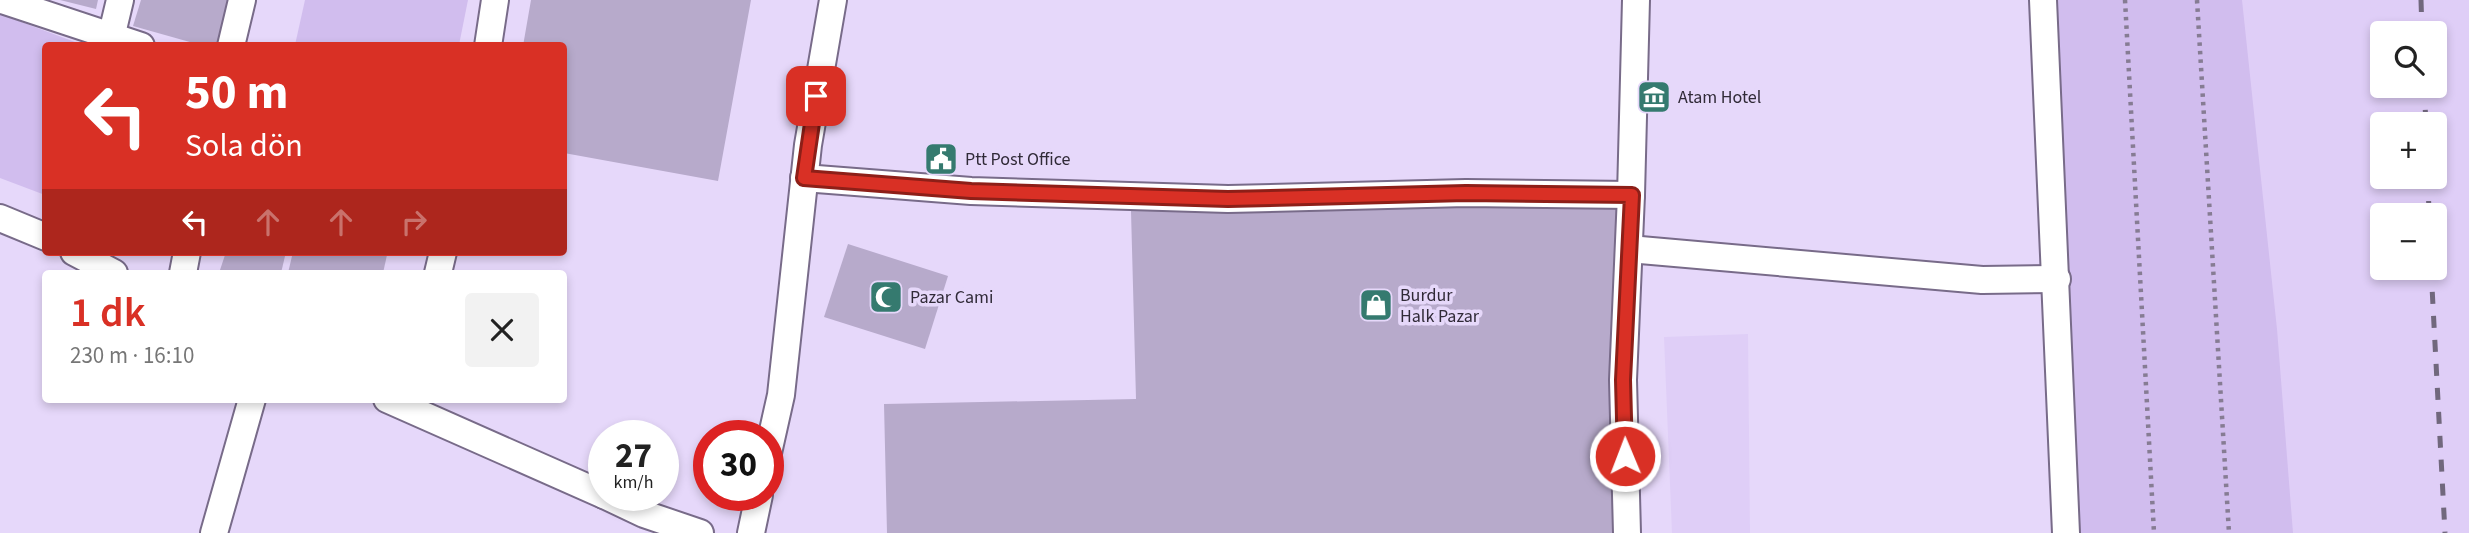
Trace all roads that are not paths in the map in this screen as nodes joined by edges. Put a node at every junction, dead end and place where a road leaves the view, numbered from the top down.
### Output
1 (120, 0) edge
2 (242, 0) edge
3 (495, 0) edge
4 (832, 0) edge
5 (1636, 0) edge
6 (2043, 0) edge
7 (5, 1) edge
8 (110, 41) edge
9 (232, 42) edge
10 (489, 42) edge
11 (804, 178) junction
12 (1632, 195) junction
13 (0, 218) edge
14 (42, 235) edge
15 (1629, 249) junction
16 (82, 256) edge
17 (108, 270) edge
18 (2056, 279) junction
19 (251, 403) edge
20 (401, 403) edge
21 (775, 420) edge
22 (588, 488) edge
23 (638, 511) edge
24 (756, 511) edge
25 (214, 533) edge
26 (700, 533) edge
27 (751, 533) edge
28 (1627, 533) edge
29 (2066, 533) edge

1 - 8 street
2 - 9 street
3 - 10 street
4 - 11 street
5 - 12 street
6 - 18 street
7 - 8 street
11 - 12 street
11 - 21 street
12 - 15 street
13 - 14 street
15 - 18 street
15 - 28 street
16 - 17 street
18 - 29 street
19 - 25 street
20 - 22 street
23 - 26 street
24 - 27 street

